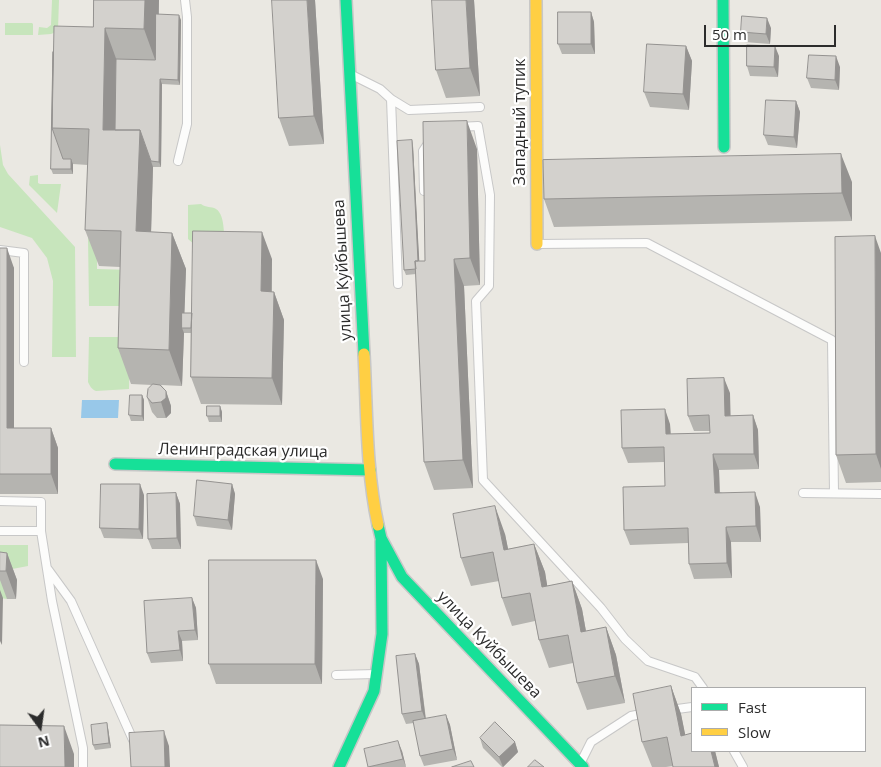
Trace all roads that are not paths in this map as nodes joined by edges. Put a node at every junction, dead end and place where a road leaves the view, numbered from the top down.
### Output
1 (185, 0) edge
2 (346, 0) edge
3 (536, 0) edge
4 (723, 0) edge
5 (350, 74) junction
6 (391, 99) junction
7 (480, 107) dead end
8 (449, 127) edge
9 (434, 135) edge
10 (724, 148) dead end
11 (178, 161) dead end
12 (425, 200) edge
13 (537, 244) joint
14 (0, 250) edge
15 (398, 284) dead end
16 (24, 362) dead end
17 (115, 464) dead end
18 (370, 470) junction
19 (803, 493) dead end
20 (834, 493) junction
21 (881, 494) edge
22 (0, 501) edge
23 (0, 531) edge
24 (41, 531) junction
25 (381, 538) junction
26 (46, 566) junction
27 (377, 674) junction
28 (336, 676) dead end
29 (702, 687) edge
30 (691, 707) edge
31 (666, 711) edge
32 (657, 712) edge
33 (133, 740) edge
34 (735, 752) edge
35 (582, 766) edge
36 (83, 767) edge
37 (339, 767) edge
38 (743, 767) edge

1 - 11 lane
2 - 5 street, улица Куйбышева
3 - 13 street, Западный тупик
4 - 10 street
5 - 6 lane
5 - 18 street, улица Куйбышева
6 - 7 lane
6 - 15 lane
8 - 29 lane
9 - 12 lane
13 - 20 lane
14 - 16 lane
17 - 18 street, Ленинградская улица
18 - 25 street, улица Куйбышева
19 - 20 lane
20 - 21 lane
22 - 24 lane
23 - 24 lane
24 - 26 lane
25 - 27 street, улица Куйбышева
25 - 35 street, улица Куйбышева
26 - 33 lane
26 - 36 lane
27 - 28 lane
27 - 37 street, улица Куйбышева
30 - 31 lane
32 - 35 lane
34 - 38 lane

